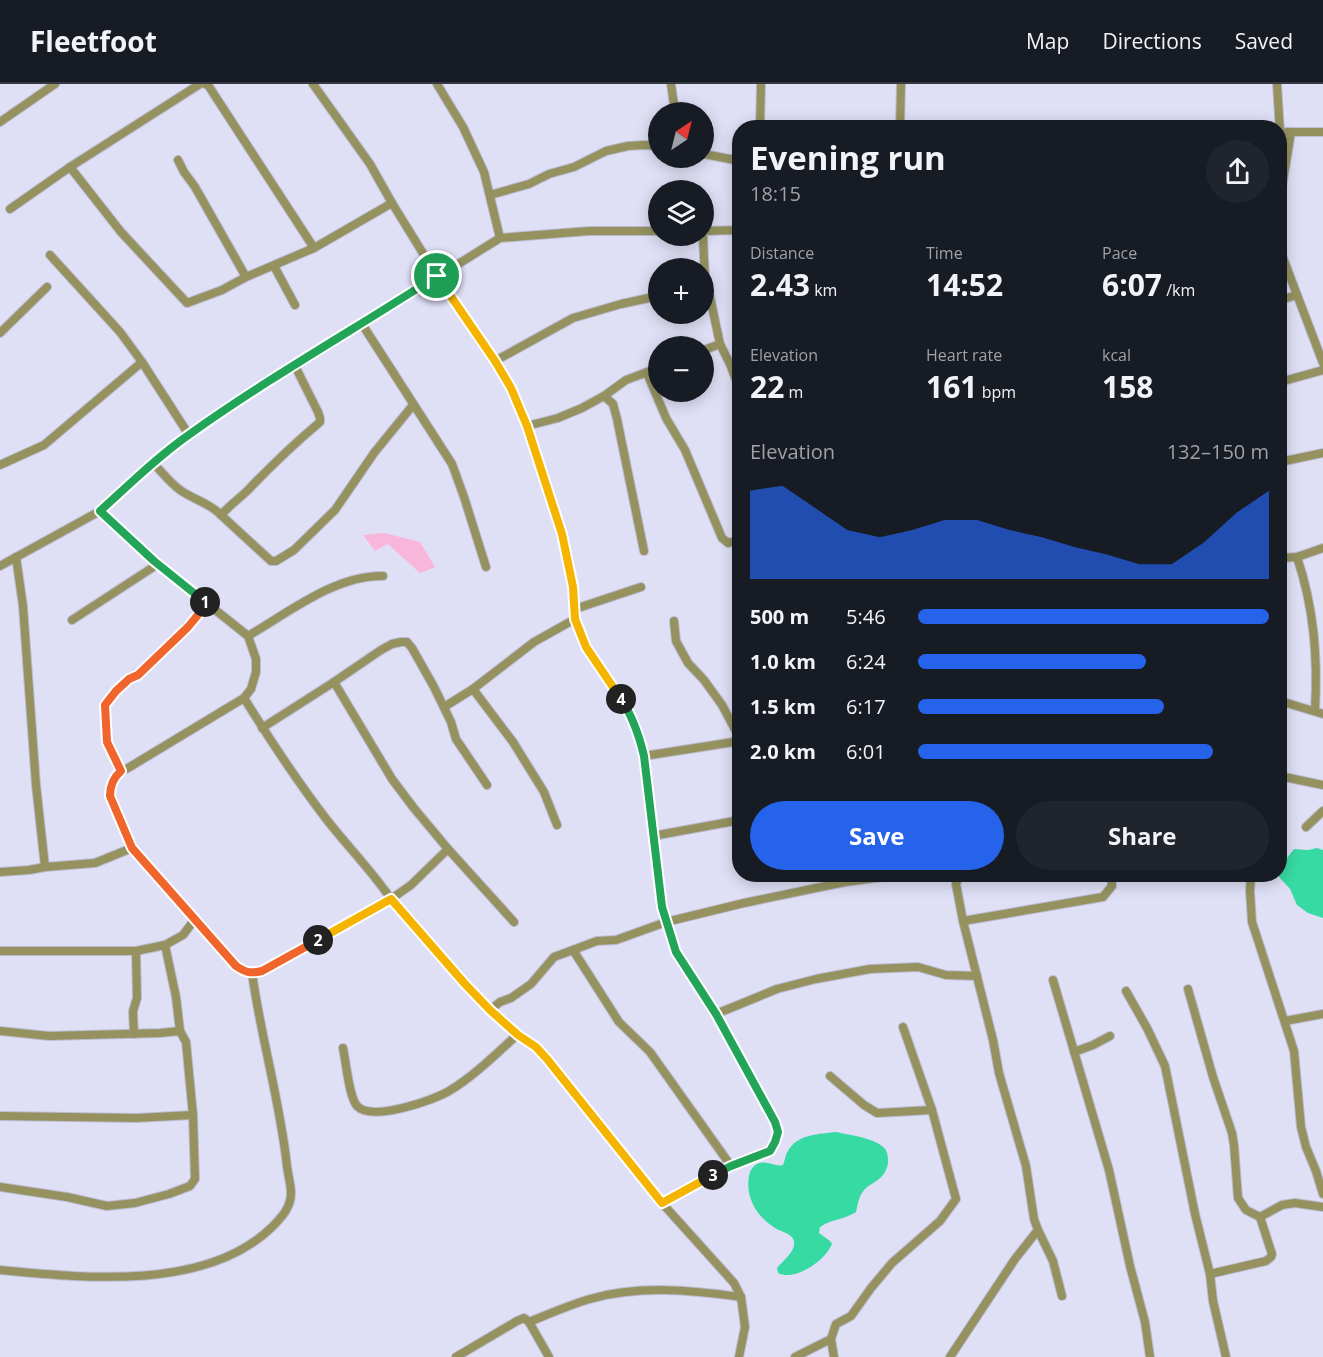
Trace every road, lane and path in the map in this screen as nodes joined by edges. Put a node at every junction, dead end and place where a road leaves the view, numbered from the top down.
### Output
1 (55, 84) edge
2 (200, 84) edge
3 (205, 84) edge
4 (313, 84) edge
5 (437, 84) edge
6 (671, 84) edge
7 (761, 84) edge
8 (901, 84) edge
9 (1277, 84) edge
10 (674, 102) edge
11 (760, 120) edge
12 (900, 120) edge
13 (1279, 120) edge
14 (0, 122) edge
15 (1287, 132) edge
16 (1291, 132) junction
17 (1323, 132) edge
18 (648, 145) edge
19 (714, 156) edge
20 (1287, 156) edge
21 (732, 159) edge
22 (178, 160) dead end
23 (70, 167) junction
24 (490, 195) junction
25 (392, 203) junction
26 (10, 209) dead end
27 (648, 231) edge
28 (732, 231) edge
29 (714, 232) edge
30 (500, 238) junction
31 (314, 248) junction
32 (50, 255) dead end
33 (274, 266) junction
34 (1287, 268) edge
35 (437, 276) junction
36 (246, 277) junction
37 (47, 287) dead end
38 (1298, 296) junction
39 (648, 298) edge
40 (1287, 298) edge
41 (295, 305) dead end
42 (714, 322) edge
43 (362, 324) junction
44 (0, 333) edge
45 (720, 344) junction
46 (714, 346) edge
47 (495, 361) junction
48 (142, 362) junction
49 (1323, 363) edge
50 (294, 364) junction
51 (732, 369) edge
52 (1323, 370) edge
53 (646, 373) joint
54 (1287, 380) edge
55 (604, 396) junction
56 (413, 405) junction
57 (527, 426) junction
58 (189, 435) junction
59 (1323, 453) edge
60 (1287, 461) edge
61 (1, 462) edge
62 (153, 463) junction
63 (100, 511) junction
64 (221, 514) junction
65 (732, 542) edge
66 (1323, 548) edge
67 (644, 551) dead end
68 (16, 557) junction
69 (1297, 557) junction
70 (1287, 558) edge
71 (158, 564) junction
72 (0, 566) edge
73 (486, 567) dead end
74 (383, 576) dead end
75 (641, 587) dead end
76 (207, 604) junction
77 (575, 609) junction
78 (575, 619) junction
79 (72, 620) dead end
80 (674, 621) dead end
81 (248, 636) junction
82 (334, 682) junction
83 (473, 689) junction
84 (244, 698) junction
85 (1287, 703) edge
86 (444, 707) junction
87 (1319, 713) edge
88 (732, 726) edge
89 (262, 728) junction
90 (732, 741) edge
91 (644, 756) junction
92 (121, 771) junction
93 (1287, 777) edge
94 (487, 785) dead end
95 (1323, 785) edge
96 (1323, 811) edge
97 (732, 821) edge
98 (557, 825) dead end
99 (1306, 827) dead end
100 (653, 836) junction
101 (132, 848) junction
102 (448, 849) junction
103 (45, 867) junction
104 (0, 872) edge
105 (828, 882) edge
106 (957, 882) edge
107 (1112, 882) edge
108 (1251, 882) edge
109 (391, 899) junction
110 (195, 919) junction
111 (963, 921) junction
112 (514, 922) dead end
113 (666, 922) junction
114 (165, 945) junction
115 (573, 950) junction
116 (0, 951) edge
117 (135, 951) junction
118 (252, 974) junction
119 (977, 976) junction
120 (1053, 980) dead end
121 (1188, 989) dead end
122 (1126, 991) dead end
123 (490, 1010) junction
124 (716, 1014) junction
125 (1323, 1014) edge
126 (1285, 1021) junction
127 (903, 1027) dead end
128 (0, 1031) edge
129 (180, 1031) junction
130 (134, 1034) junction
131 (518, 1035) junction
132 (1110, 1036) dead end
133 (343, 1048) dead end
134 (1074, 1052) junction
135 (830, 1076) dead end
136 (932, 1110) junction
137 (193, 1115) junction
138 (0, 1116) edge
139 (731, 1166) junction
140 (0, 1187) edge
141 (1323, 1194) edge
142 (662, 1203) junction
143 (1323, 1207) edge
144 (1260, 1217) junction
145 (1038, 1230) junction
146 (0, 1270) edge
147 (1210, 1274) junction
148 (1062, 1296) dead end
149 (741, 1297) junction
150 (529, 1322) junction
151 (831, 1339) junction
152 (456, 1357) edge
153 (549, 1357) edge
154 (740, 1357) edge
155 (795, 1357) edge
156 (834, 1357) edge
157 (950, 1357) edge
158 (1150, 1357) edge
159 (1226, 1357) edge

1 - 14 street
2 - 23 street
3 - 31 street
4 - 25 street
5 - 24 street
6 - 10 street
7 - 11 street
8 - 12 street
9 - 13 street
15 - 16 street
16 - 17 street
16 - 20 street
18 - 24 street
19 - 21 street
22 - 36 street
23 - 26 street
23 - 36 street
24 - 30 street
25 - 31 street
25 - 35 street
27 - 30 street
28 - 29 street
30 - 35 street
31 - 33 street
32 - 48 street
33 - 36 street
33 - 41 street
34 - 38 street
35 - 43 street
35 - 47 street
37 - 44 street
38 - 40 street
38 - 49 street
39 - 47 street
42 - 45 street
43 - 50 street
43 - 56 street
45 - 46 street
45 - 51 street
47 - 57 street
48 - 58 street
48 - 61 street
50 - 58 street
50 - 64 street
52 - 54 street
53 - 55 street
53 - 65 street
55 - 57 street
55 - 67 street
56 - 64 street
56 - 73 street
57 - 77 street
58 - 62 street
59 - 60 street
62 - 63 street
62 - 64 street
63 - 68 street
63 - 71 street
66 - 69 street
68 - 72 street
68 - 103 street
69 - 70 street
69 - 87 street
71 - 76 street
71 - 79 street
74 - 81 street
75 - 77 street
76 - 81 street
76 - 92 street
77 - 78 street
78 - 83 street
78 - 91 street
80 - 88 street
81 - 84 street
82 - 86 street
82 - 89 street
82 - 102 street
83 - 86 street
83 - 98 street
84 - 89 street
84 - 92 street
85 - 87 street
86 - 94 street
89 - 109 street
90 - 91 street
91 - 100 street
92 - 101 street
93 - 95 street
96 - 99 street
97 - 100 street
100 - 113 street
101 - 103 street
101 - 110 street
102 - 109 street
102 - 112 street
103 - 104 street
105 - 113 street
106 - 111 street
107 - 111 street
108 - 126 street
109 - 118 street
109 - 123 street
110 - 114 street
110 - 118 street
111 - 119 street
113 - 115 street
113 - 124 street
114 - 117 street
114 - 129 street
115 - 123 street
115 - 139 street
116 - 117 street
117 - 130 street
118 - 146 street
119 - 124 street
119 - 145 street
120 - 134 street
121 - 144 street
122 - 147 street
123 - 131 street
124 - 139 street
125 - 126 street
126 - 141 street
127 - 136 street
128 - 130 street
129 - 130 street
129 - 137 street
131 - 133 street
131 - 142 street
132 - 134 street
134 - 158 street
135 - 136 street
136 - 151 street
137 - 138 street
137 - 140 street
139 - 142 street
142 - 149 street
143 - 144 street
144 - 147 street
145 - 148 street
145 - 157 street
147 - 159 street
149 - 150 street
149 - 154 street
150 - 152 street
150 - 153 street
151 - 155 street
151 - 156 street

